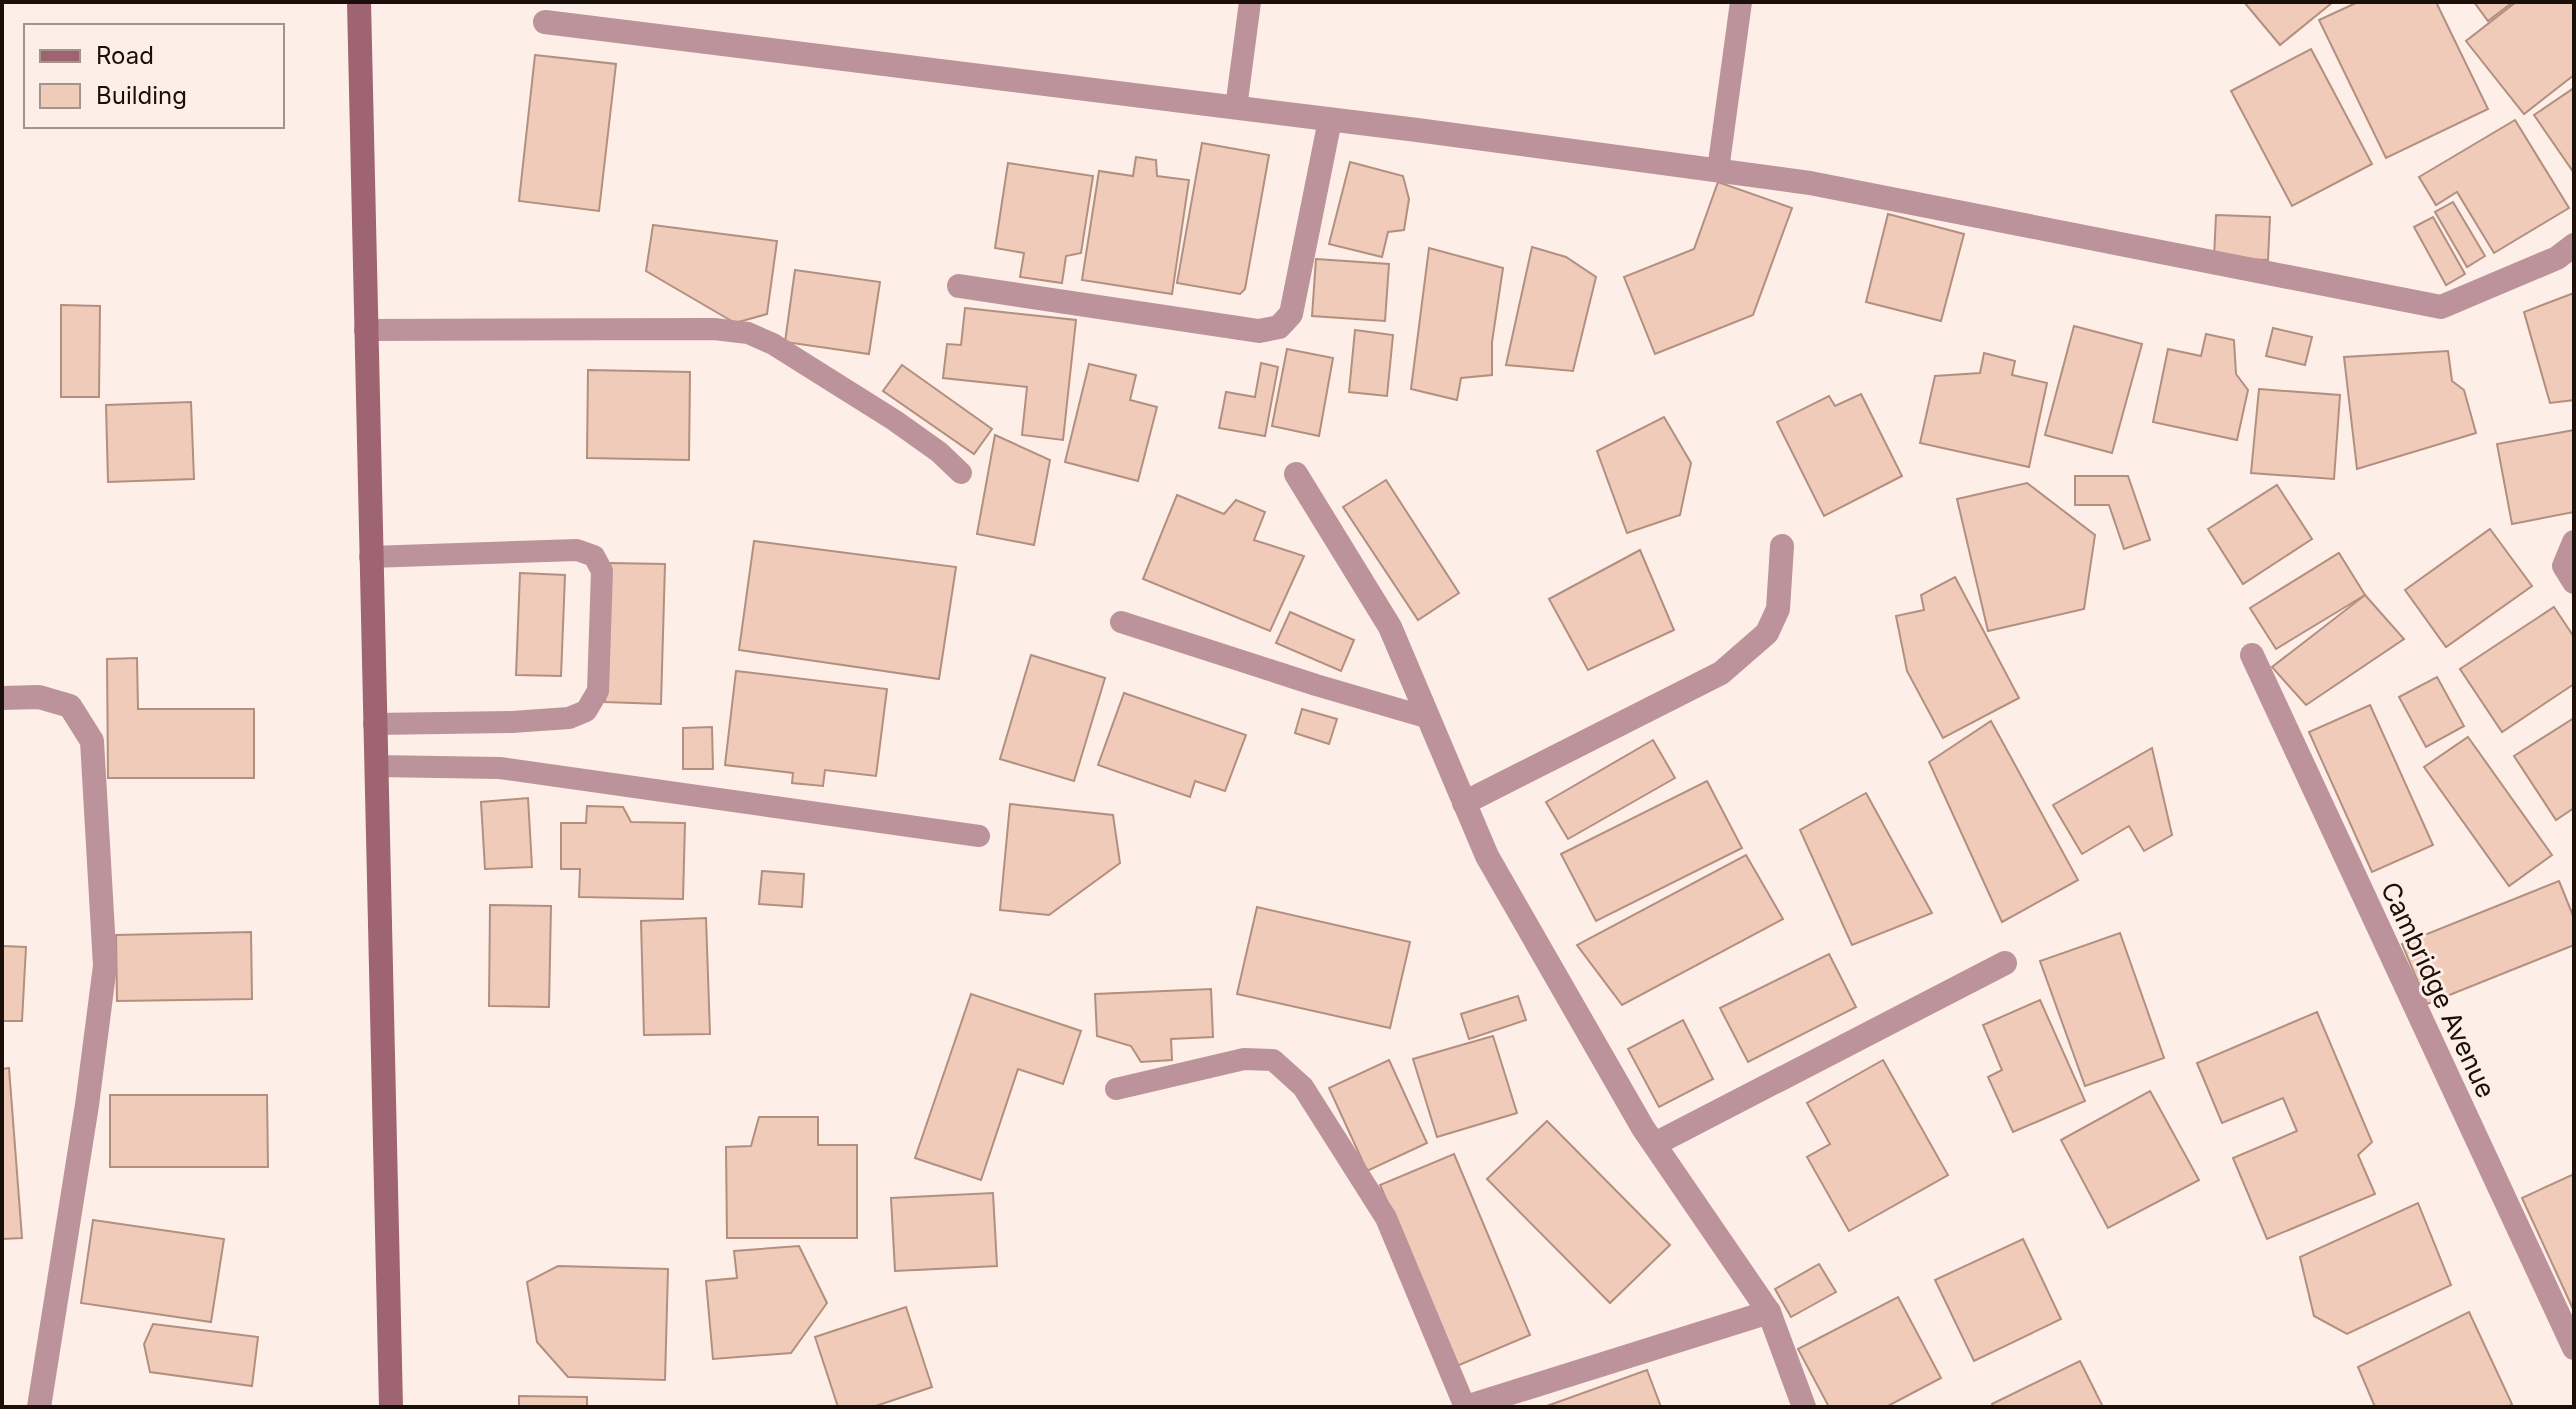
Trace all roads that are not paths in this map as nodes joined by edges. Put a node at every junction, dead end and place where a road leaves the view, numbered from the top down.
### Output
1 (359, 2) edge
2 (1250, 2) edge
3 (1741, 2) edge
4 (545, 22) dead end
5 (1236, 108) junction
6 (1330, 120) junction
7 (1718, 170) junction
8 (2574, 245) edge
9 (959, 286) dead end
10 (365, 330) junction
11 (961, 473) dead end
12 (1296, 474) dead end
13 (2574, 542) edge
14 (1782, 546) dead end
15 (370, 557) junction
16 (2574, 582) edge
17 (1121, 622) dead end
18 (2252, 655) dead end
19 (2, 698) edge
20 (1429, 718) junction
21 (374, 724) junction
22 (376, 766) junction
23 (1464, 803) junction
24 (979, 836) dead end
25 (2005, 963) dead end
26 (1116, 1089) dead end
27 (1655, 1144) junction
28 (1769, 1312) junction
29 (2574, 1348) edge
30 (39, 1407) edge
31 (391, 1407) edge
32 (1465, 1407) edge
33 (1804, 1407) edge

1 - 10 street
2 - 5 lane
3 - 7 lane
4 - 5 street
5 - 6 street
6 - 7 street
6 - 9 street
7 - 8 street
10 - 11 lane
10 - 15 street
12 - 20 street
13 - 16 street
14 - 23 street
15 - 21 street
15 - 21 lane
17 - 20 lane
18 - 29 street, Cambridge Avenue
19 - 30 street
20 - 23 street
21 - 22 street
22 - 24 lane
22 - 31 street
23 - 27 street
25 - 27 street
26 - 32 lane
27 - 28 street
28 - 32 street
28 - 33 street

